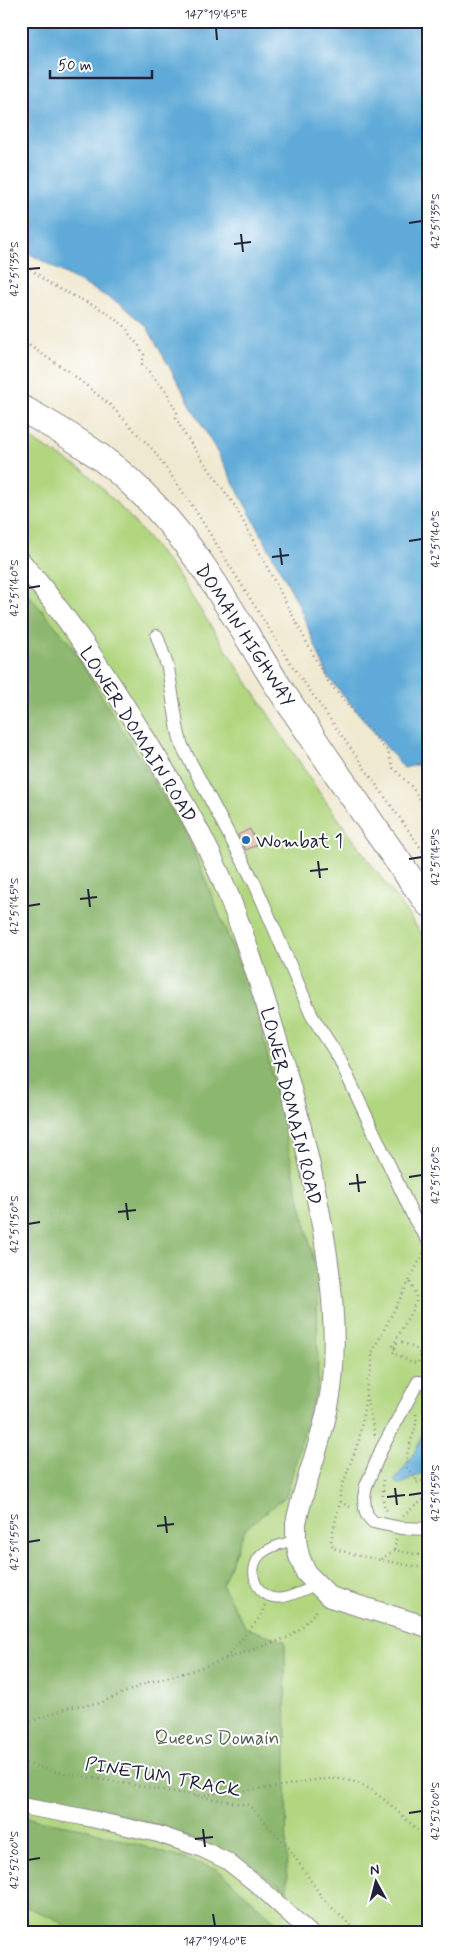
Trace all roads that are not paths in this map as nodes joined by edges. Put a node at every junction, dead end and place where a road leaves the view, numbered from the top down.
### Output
1 (21, 408) edge
2 (21, 562) edge
3 (157, 636) dead end
4 (428, 903) edge
5 (426, 1245) edge
6 (428, 1383) edge
7 (428, 1529) edge
8 (296, 1540) junction
9 (323, 1591) junction
10 (428, 1628) edge
11 (21, 1806) edge
12 (310, 1933) edge

1 - 4 main road, DOMAIN HIGHWAY
2 - 8 street, LOWER DOMAIN ROAD
3 - 5 street
6 - 7 street
8 - 9 street, LOWER DOMAIN ROAD
8 - 9 lane
9 - 10 street
11 - 12 street

